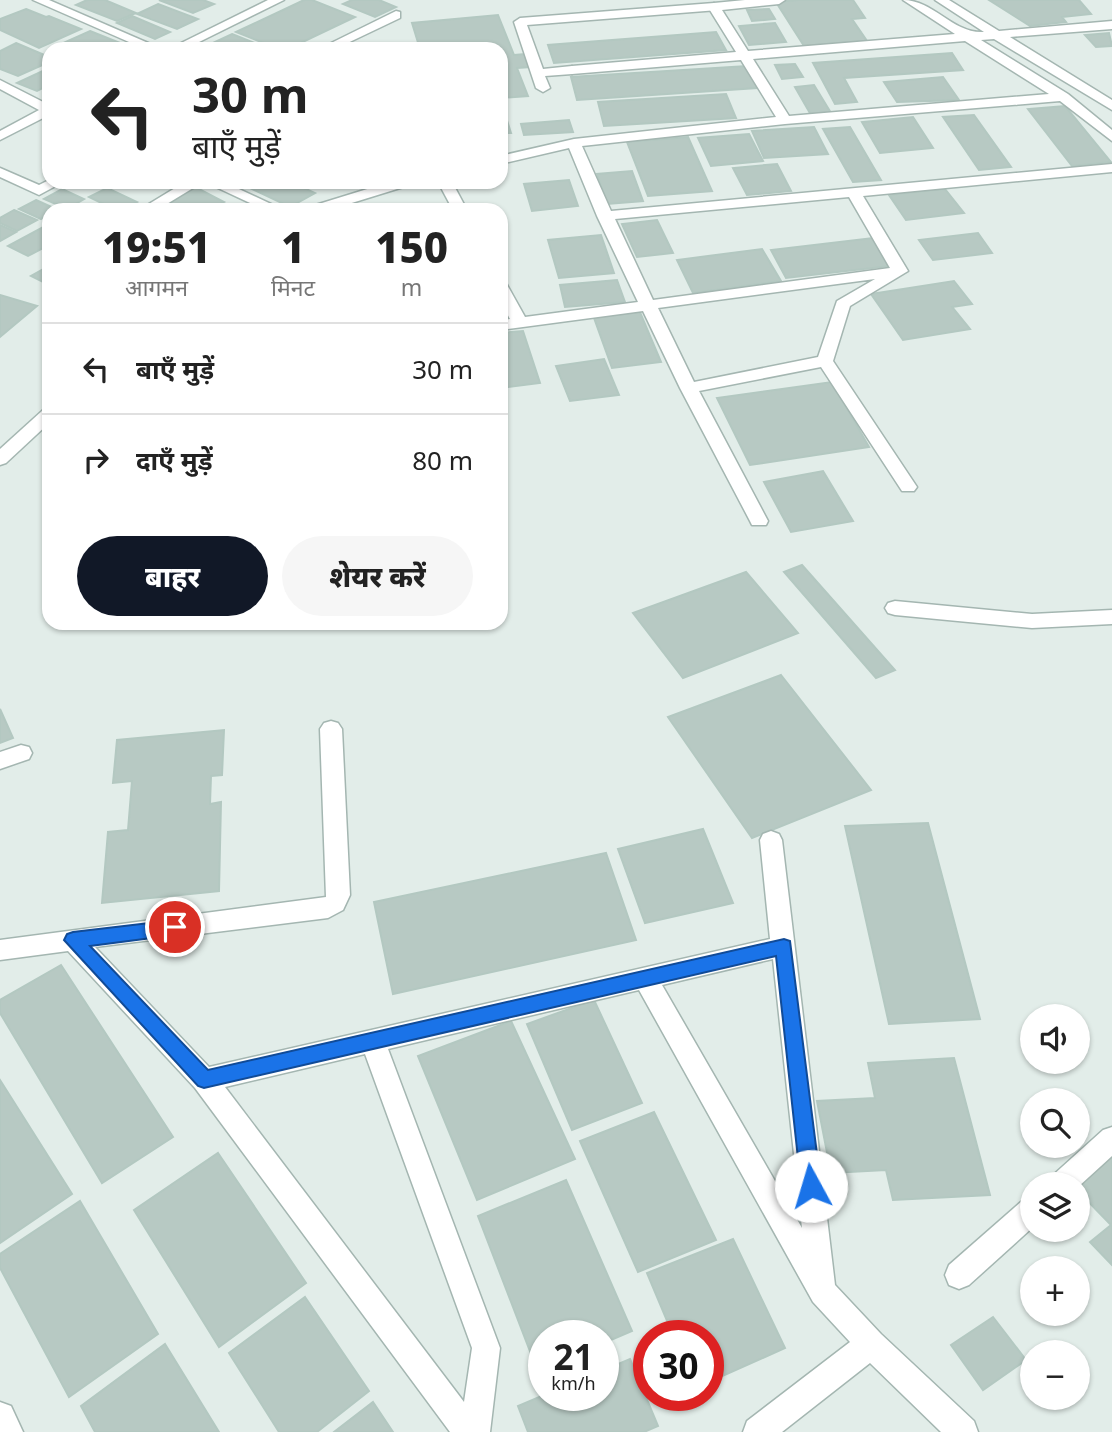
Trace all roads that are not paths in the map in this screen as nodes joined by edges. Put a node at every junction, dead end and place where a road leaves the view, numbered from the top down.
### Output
1 (39, 0) edge
2 (77, 0) edge
3 (278, 0) edge
4 (779, 0) edge
5 (909, 0) edge
6 (941, 0) edge
7 (714, 7) junction
8 (59, 8) junction
9 (396, 15) dead end
10 (1112, 25) edge
11 (998, 34) junction
12 (970, 37) junction
13 (139, 42) edge
14 (189, 42) edge
15 (340, 42) edge
16 (745, 56) junction
17 (538, 73) junction
18 (0, 84) edge
19 (543, 88) dead end
20 (1063, 97) junction
21 (42, 106) edge
22 (1112, 106) edge
23 (42, 114) edge
24 (785, 120) junction
25 (0, 136) edge
26 (1112, 137) edge
27 (574, 143) junction
28 (508, 158) edge
29 (1112, 168) edge
30 (0, 172) edge
31 (43, 189) edge
32 (184, 189) edge
33 (228, 189) edge
34 (367, 189) edge
35 (853, 191) junction
36 (158, 203) edge
37 (260, 203) edge
38 (332, 203) edge
39 (604, 216) junction
40 (900, 271) junction
41 (508, 300) edge
42 (649, 305) junction
43 (520, 322) junction
44 (508, 324) edge
45 (825, 361) junction
46 (688, 388) junction
47 (42, 420) edge
48 (0, 459) edge
49 (908, 487) dead end
50 (759, 521) dead end
51 (895, 608) dead end
52 (1112, 617) edge
53 (331, 729) dead end
54 (21, 753) dead end
55 (0, 761) edge
56 (771, 840) dead end
57 (73, 940) junction
58 (784, 946) junction
59 (0, 950) edge
60 (645, 978) junction
61 (373, 1042) junction
62 (204, 1080) junction
63 (1112, 1139) edge
64 (1075, 1172) edge
65 (1020, 1221) edge
66 (959, 1275) dead end
67 (823, 1292) junction
68 (871, 1344) junction
69 (0, 1417) edge
70 (8, 1432) edge
71 (468, 1432) edge
72 (475, 1432) edge
73 (758, 1432) edge
74 (963, 1432) edge

1 - 8 street
2 - 8 street
3 - 14 street
4 - 7 street
5 - 12 street
6 - 11 street
7 - 16 street
7 - 17 street
8 - 13 street
9 - 15 street
10 - 11 street
11 - 12 street
11 - 22 street
12 - 16 street
12 - 20 street
16 - 17 street
16 - 24 street
17 - 19 street
18 - 21 street
20 - 24 street
20 - 26 street
23 - 25 street
24 - 27 street
27 - 28 street
27 - 39 street
29 - 35 street
30 - 31 street
32 - 36 street
33 - 37 street
34 - 38 street
35 - 39 street
35 - 40 street
39 - 42 street
40 - 42 street
40 - 45 street
41 - 43 street
42 - 43 street
42 - 46 street
43 - 44 street
45 - 46 street
45 - 49 street
46 - 50 street
47 - 48 street
51 - 52 street
53 - 57 street
54 - 55 street
56 - 58 street
57 - 59 street
57 - 62 street
58 - 60 street
58 - 67 street
60 - 61 street
60 - 67 street
61 - 62 street
61 - 72 street
62 - 71 street
63 - 64 street
65 - 66 street
67 - 68 street
68 - 73 street
68 - 74 street
69 - 70 street

